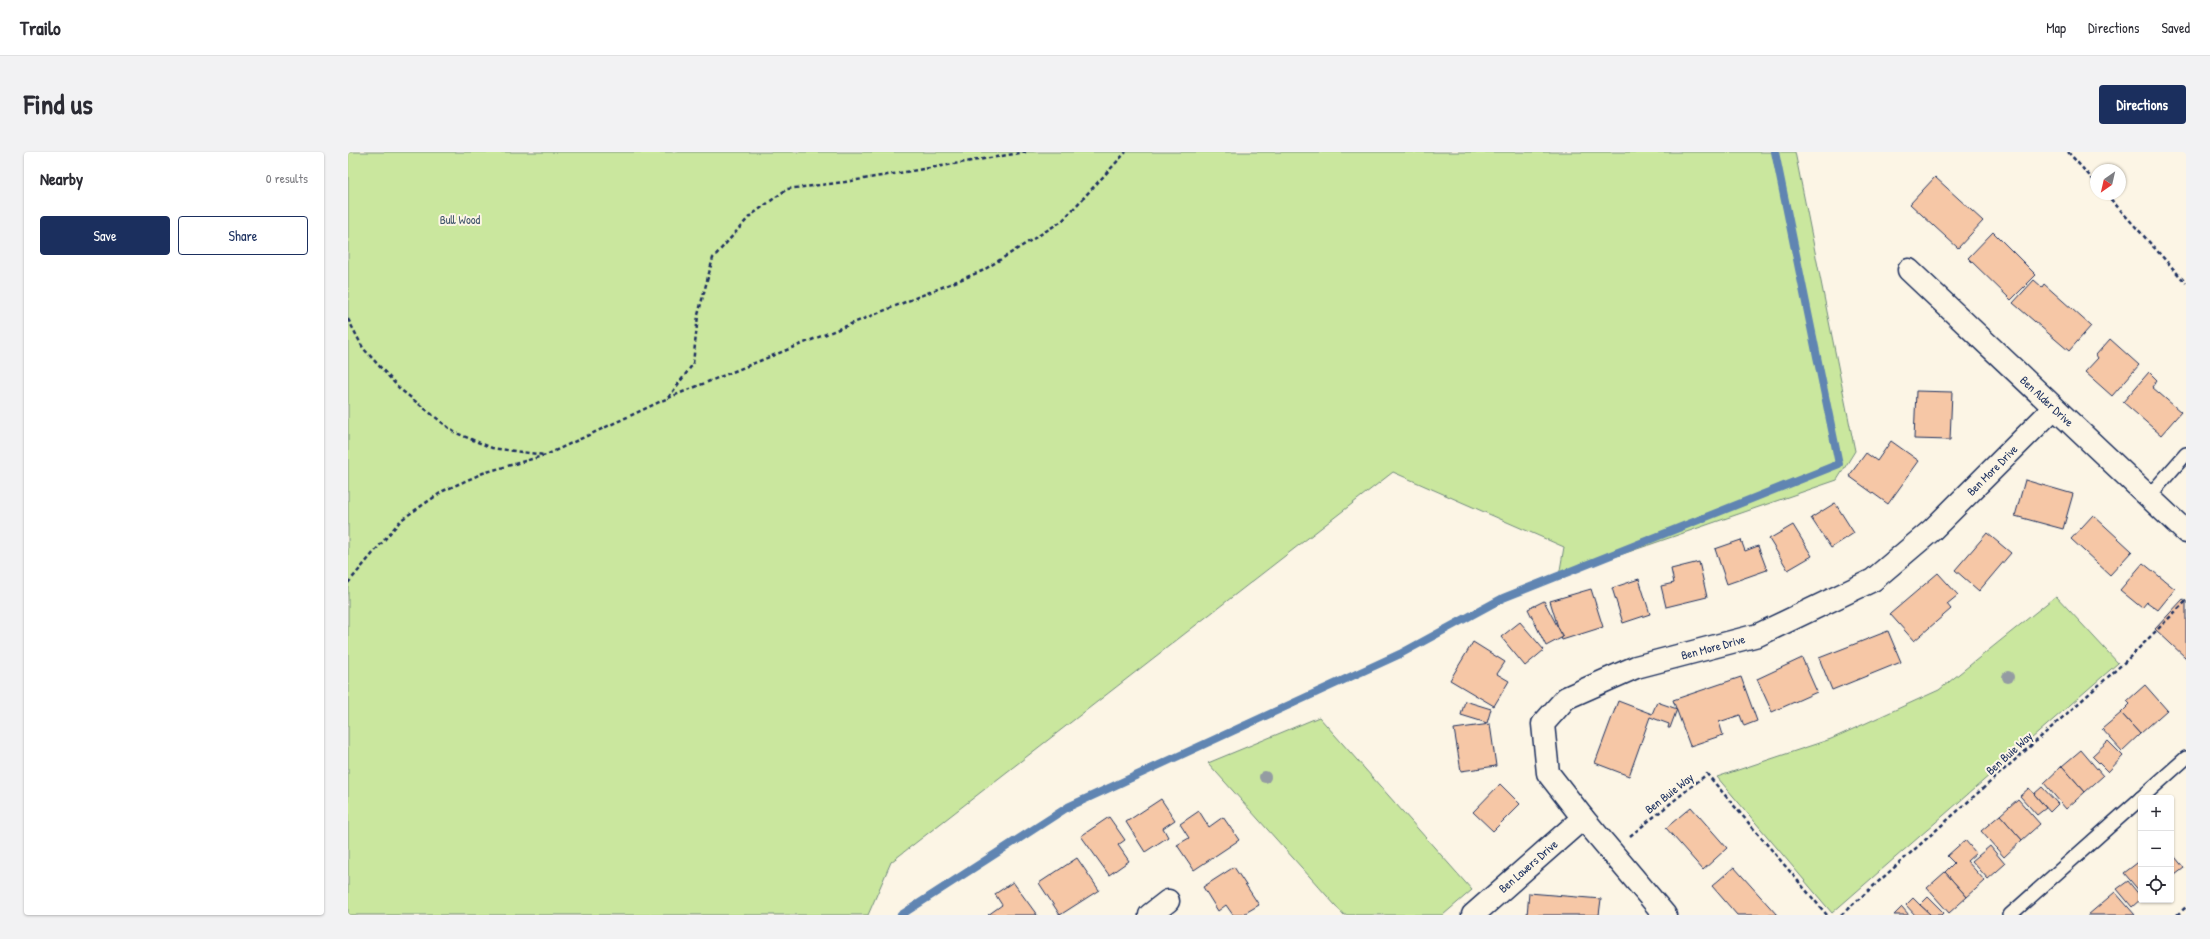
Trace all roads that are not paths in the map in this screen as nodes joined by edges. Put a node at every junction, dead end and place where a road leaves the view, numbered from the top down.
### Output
1 (1909, 270) dead end
2 (2054, 408) junction
3 (2186, 454) edge
4 (2149, 496) junction
5 (2186, 532) edge
6 (2186, 758) edge
7 (2144, 795) edge
8 (2138, 801) edge
9 (1583, 818) junction
10 (1168, 901) dead end
11 (1150, 915) edge
12 (1473, 915) edge
13 (1665, 915) edge
14 (2010, 915) edge

1 - 2 street, Ben Alder Drive
2 - 4 street, Ben Alder Drive
2 - 9 street, Ben More Drive
3 - 4 lane
4 - 5 street, Ben Alder Drive
6 - 7 lane
8 - 14 lane
9 - 12 street, Ben Lawers Drive
9 - 13 street, Ben More Drive
10 - 11 street

